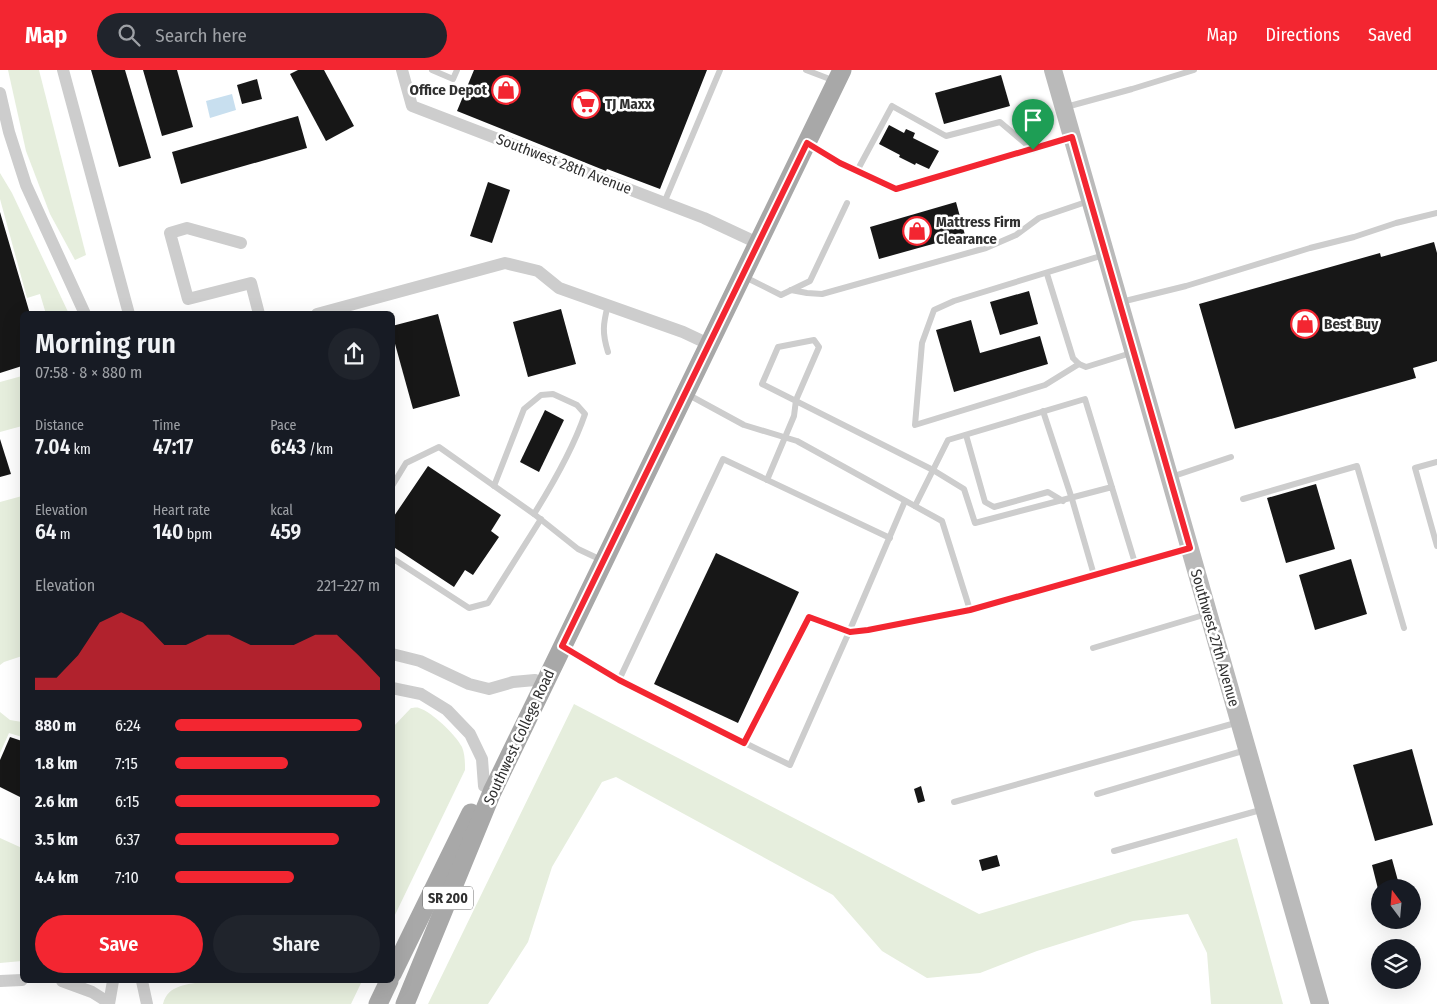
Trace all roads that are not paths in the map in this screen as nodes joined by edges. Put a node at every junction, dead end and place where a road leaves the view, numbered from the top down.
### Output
1 (63, 70) edge
2 (402, 70) edge
3 (432, 70) edge
4 (457, 70) edge
5 (720, 70) edge
6 (806, 70) edge
7 (1053, 70) edge
8 (1194, 70) edge
9 (834, 73) edge
10 (0, 92) edge
11 (1063, 107) junction
12 (1072, 137) junction
13 (807, 143) junction
14 (1033, 150) junction
15 (857, 171) junction
16 (1090, 201) junction
17 (664, 203) junction
18 (847, 203) dead end
19 (1437, 213) edge
20 (749, 239) junction
21 (241, 243) dead end
22 (1106, 255) junction
23 (1047, 274) junction
24 (742, 275) junction
25 (791, 290) junction
26 (1119, 303) junction
27 (608, 305) junction
28 (84, 311) edge
29 (128, 311) edge
30 (258, 311) edge
31 (328, 311) edge
32 (700, 340) junction
33 (608, 352) dead end
34 (1134, 352) junction
35 (1079, 364) junction
36 (685, 393) junction
37 (796, 400) junction
38 (1044, 411) junction
39 (966, 434) junction
40 (784, 438) junction
41 (1231, 457) dead end
42 (1437, 462) edge
43 (932, 470) junction
44 (1170, 478) junction
45 (767, 480) junction
46 (395, 481) edge
47 (494, 486) junction
48 (1112, 487) junction
49 (1072, 498) junction
50 (1243, 499) dead end
51 (905, 501) junction
52 (1063, 501) junction
53 (914, 506) junction
54 (534, 514) junction
55 (541, 519) junction
56 (890, 538) junction
57 (1437, 546) edge
58 (1190, 548) junction
59 (595, 557) junction
60 (395, 560) edge
61 (1135, 563) junction
62 (1094, 575) junction
63 (970, 610) junction
64 (1208, 614) junction
65 (1404, 628) dead end
66 (850, 632) junction
67 (562, 646) junction
68 (1093, 648) dead end
69 (395, 655) edge
70 (535, 680) junction
71 (619, 680) junction
72 (395, 689) edge
73 (1240, 722) junction
74 (744, 743) junction
75 (1248, 750) junction
76 (484, 786) junction
77 (1097, 794) dead end
78 (954, 802) dead end
79 (1264, 809) junction
80 (1114, 851) dead end
81 (395, 968) edge
82 (20, 980) edge
83 (0, 981) edge
84 (67, 983) edge
85 (113, 983) edge
86 (142, 983) edge
87 (388, 983) edge
88 (109, 1003) edge
89 (147, 1004) edge
90 (378, 1004) edge
91 (405, 1004) edge
92 (1320, 1004) edge

1 - 29 street
2 - 17 street, Southwest 28th Avenue
3 - 4 lane
5 - 17 lane
6 - 9 lane
7 - 11 main road, Southwest 27th Avenue
8 - 11 lane
9 - 13 main road, Southwest College Road / SR 200
9 - 20 main road, Southwest College Road / SR 200
10 - 28 street
11 - 12 main road, Southwest 27th Avenue
12 - 14 lane
12 - 16 main road, Southwest 27th Avenue
13 - 15 lane
13 - 24 main road, Southwest College Road / SR 200
14 - 15 lane
14 - 15 lane
16 - 22 main road, Southwest 27th Avenue
16 - 25 lane
17 - 20 street, Southwest 28th Avenue
18 - 25 lane
19 - 26 lane
20 - 32 main road, Southwest College Road / SR 200
21 - 30 street
22 - 23 lane
22 - 26 main road, Southwest 27th Avenue
23 - 35 lane
23 - 35 lane
24 - 25 lane
24 - 36 main road, Southwest College Road / SR 200
26 - 34 main road, Southwest 27th Avenue
27 - 31 street
27 - 32 street
27 - 33 lane
32 - 59 main road, Southwest College Road / SR 200
34 - 35 lane
34 - 44 main road, Southwest 27th Avenue
36 - 40 lane
36 - 67 main road, Southwest College Road / SR 200
37 - 37 lane
37 - 40 lane
37 - 43 lane
38 - 39 lane
38 - 48 lane
38 - 49 lane
39 - 43 lane
39 - 52 lane
40 - 45 lane
40 - 51 lane
41 - 44 lane
42 - 57 lane
43 - 52 lane
43 - 53 lane
44 - 58 main road, Southwest 27th Avenue
45 - 56 lane
45 - 71 lane
46 - 47 lane
47 - 54 lane
47 - 54 lane
48 - 49 lane
48 - 61 lane
49 - 52 lane
49 - 62 lane
50 - 65 lane
51 - 53 lane
51 - 56 lane
53 - 63 lane
54 - 55 lane
55 - 59 lane
55 - 60 lane
56 - 66 lane
58 - 61 lane
58 - 64 main road, Southwest 27th Avenue
59 - 70 main road, Southwest College Road / SR 200
61 - 62 lane
62 - 63 lane
63 - 66 lane
64 - 68 lane
64 - 73 main road, Southwest 27th Avenue
66 - 74 lane
66 - 74 lane
67 - 71 lane
67 - 91 main road, Southwest College Road / SR 200
69 - 70 street
70 - 76 main road, Southwest College Road / SR 200
71 - 74 lane
72 - 76 street
73 - 75 main road, Southwest 27th Avenue
73 - 78 lane
75 - 77 lane
75 - 79 main road, Southwest 27th Avenue
76 - 81 main road, Southwest College Road / SR 200
79 - 80 lane
79 - 92 main road, Southwest 27th Avenue
82 - 83 street
84 - 88 street
85 - 88 street
86 - 89 street
87 - 90 main road

